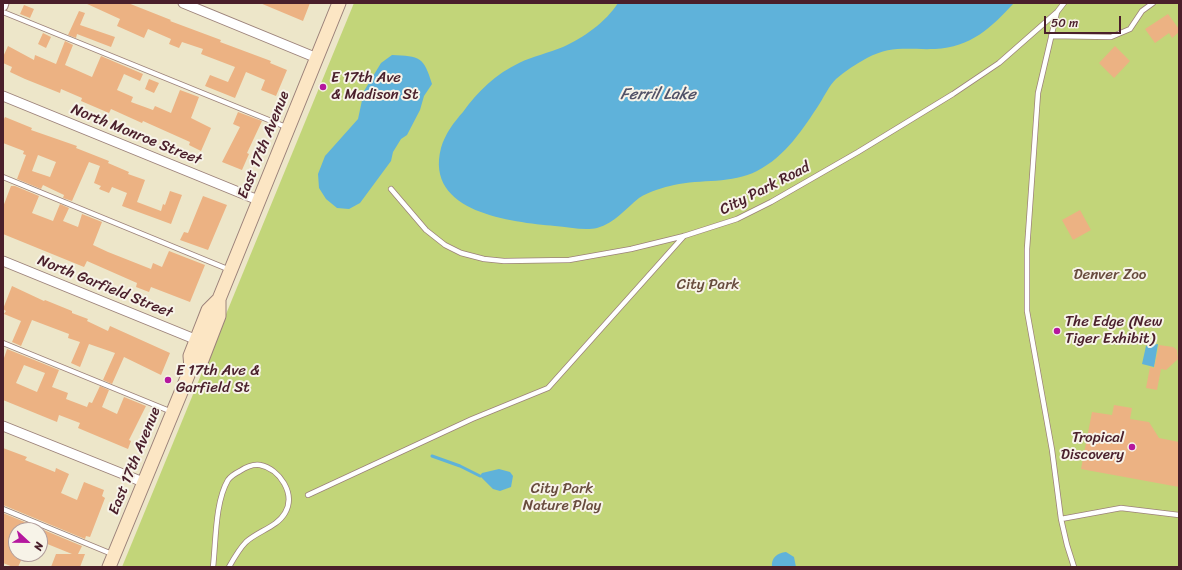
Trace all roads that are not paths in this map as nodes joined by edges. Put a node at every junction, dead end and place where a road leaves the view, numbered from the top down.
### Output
1 (4, 3) edge
2 (183, 3) edge
3 (339, 3) edge
4 (1064, 3) edge
5 (1153, 3) edge
6 (3, 6) edge
7 (3, 12) edge
8 (1057, 12) junction
9 (1051, 36) junction
10 (317, 58) junction
11 (3, 96) edge
12 (288, 128) junction
13 (3, 177) edge
14 (391, 189) dead end
15 (258, 200) junction
16 (684, 236) junction
17 (3, 261) edge
18 (230, 270) junction
19 (219, 299) junction
20 (197, 340) junction
21 (3, 343) edge
22 (191, 368) junction
23 (172, 412) junction
24 (3, 426) edge
25 (143, 482) junction
26 (308, 495) dead end
27 (3, 509) edge
28 (1179, 515) edge
29 (1061, 519) junction
30 (114, 555) junction
31 (109, 567) edge
32 (214, 567) edge
33 (229, 567) edge
34 (1074, 567) edge

1 - 6 street
2 - 10 street
3 - 10 main road, East 17th Avenue
4 - 8 lane, City Park Road
5 - 9 lane
7 - 12 lane
8 - 9 lane, City Park Road
8 - 16 lane, City Park Road
9 - 29 lane, City Park Road
10 - 12 main road, East 17th Avenue
11 - 15 street, North Monroe Street
12 - 15 main road, East 17th Avenue
13 - 18 lane
14 - 16 lane, City Park Road
15 - 18 main road, East 17th Avenue
16 - 26 lane
17 - 20 street, North Garfield Street
18 - 19 main road, East 17th Avenue
19 - 20 main road, East 17th Avenue
19 - 22 main road, East 17th Avenue
20 - 22 main road, East 17th Avenue
21 - 23 lane
22 - 23 main road, East 17th Avenue
23 - 25 main road, East 17th Avenue
24 - 25 street
25 - 30 main road, East 17th Avenue
27 - 30 lane
28 - 29 lane
29 - 34 lane, City Park Road
30 - 31 main road, East 17th Avenue
32 - 33 lane

